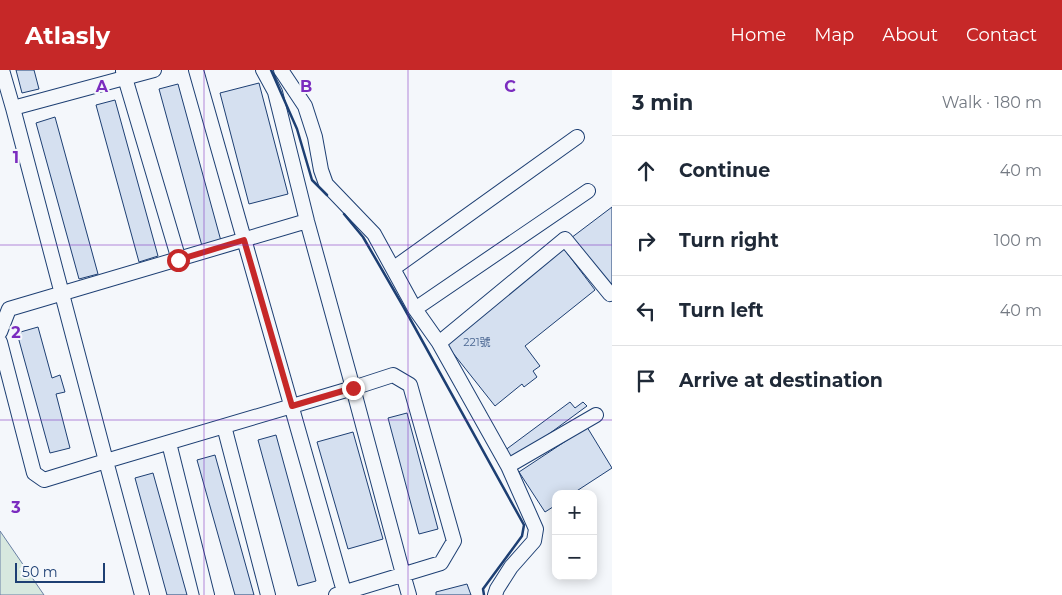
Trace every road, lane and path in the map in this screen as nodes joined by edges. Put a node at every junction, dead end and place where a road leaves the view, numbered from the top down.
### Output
1 (2, 70) edge
2 (154, 70) edge
3 (196, 70) edge
4 (263, 70) edge
5 (281, 70) edge
6 (124, 74) edge
7 (13, 108) junction
8 (577, 137) dead end
9 (588, 191) dead end
10 (307, 221) junction
11 (244, 240) junction
12 (178, 260) junction
13 (394, 268) junction
14 (612, 293) edge
15 (62, 294) junction
16 (416, 309) junction
17 (0, 332) edge
18 (0, 342) edge
19 (439, 343) junction
20 (353, 388) junction
21 (292, 406) junction
22 (596, 415) dead end
23 (224, 426) junction
24 (169, 443) junction
25 (106, 461) junction
26 (508, 466) junction
27 (403, 574) junction
28 (342, 594) edge
29 (142, 595) edge
30 (207, 595) edge
31 (268, 595) edge
32 (409, 595) edge
33 (495, 595) edge

1 - 7 street
2 - 6 street
3 - 11 street
4 - 10 street
5 - 13 street
6 - 7 street
6 - 12 street
7 - 15 street
8 - 13 street
9 - 16 street
10 - 11 street
10 - 20 street
11 - 12 street
11 - 21 street
12 - 15 street
13 - 16 street
14 - 19 street
15 - 17 street
15 - 25 street
16 - 19 street
18 - 25 street
19 - 26 street
20 - 21 street
20 - 27 street
20 - 27 street
21 - 23 street
21 - 28 street
22 - 26 street
23 - 24 street
23 - 31 street
24 - 25 street
24 - 30 street
25 - 29 street
26 - 33 street
27 - 28 street
27 - 32 street

